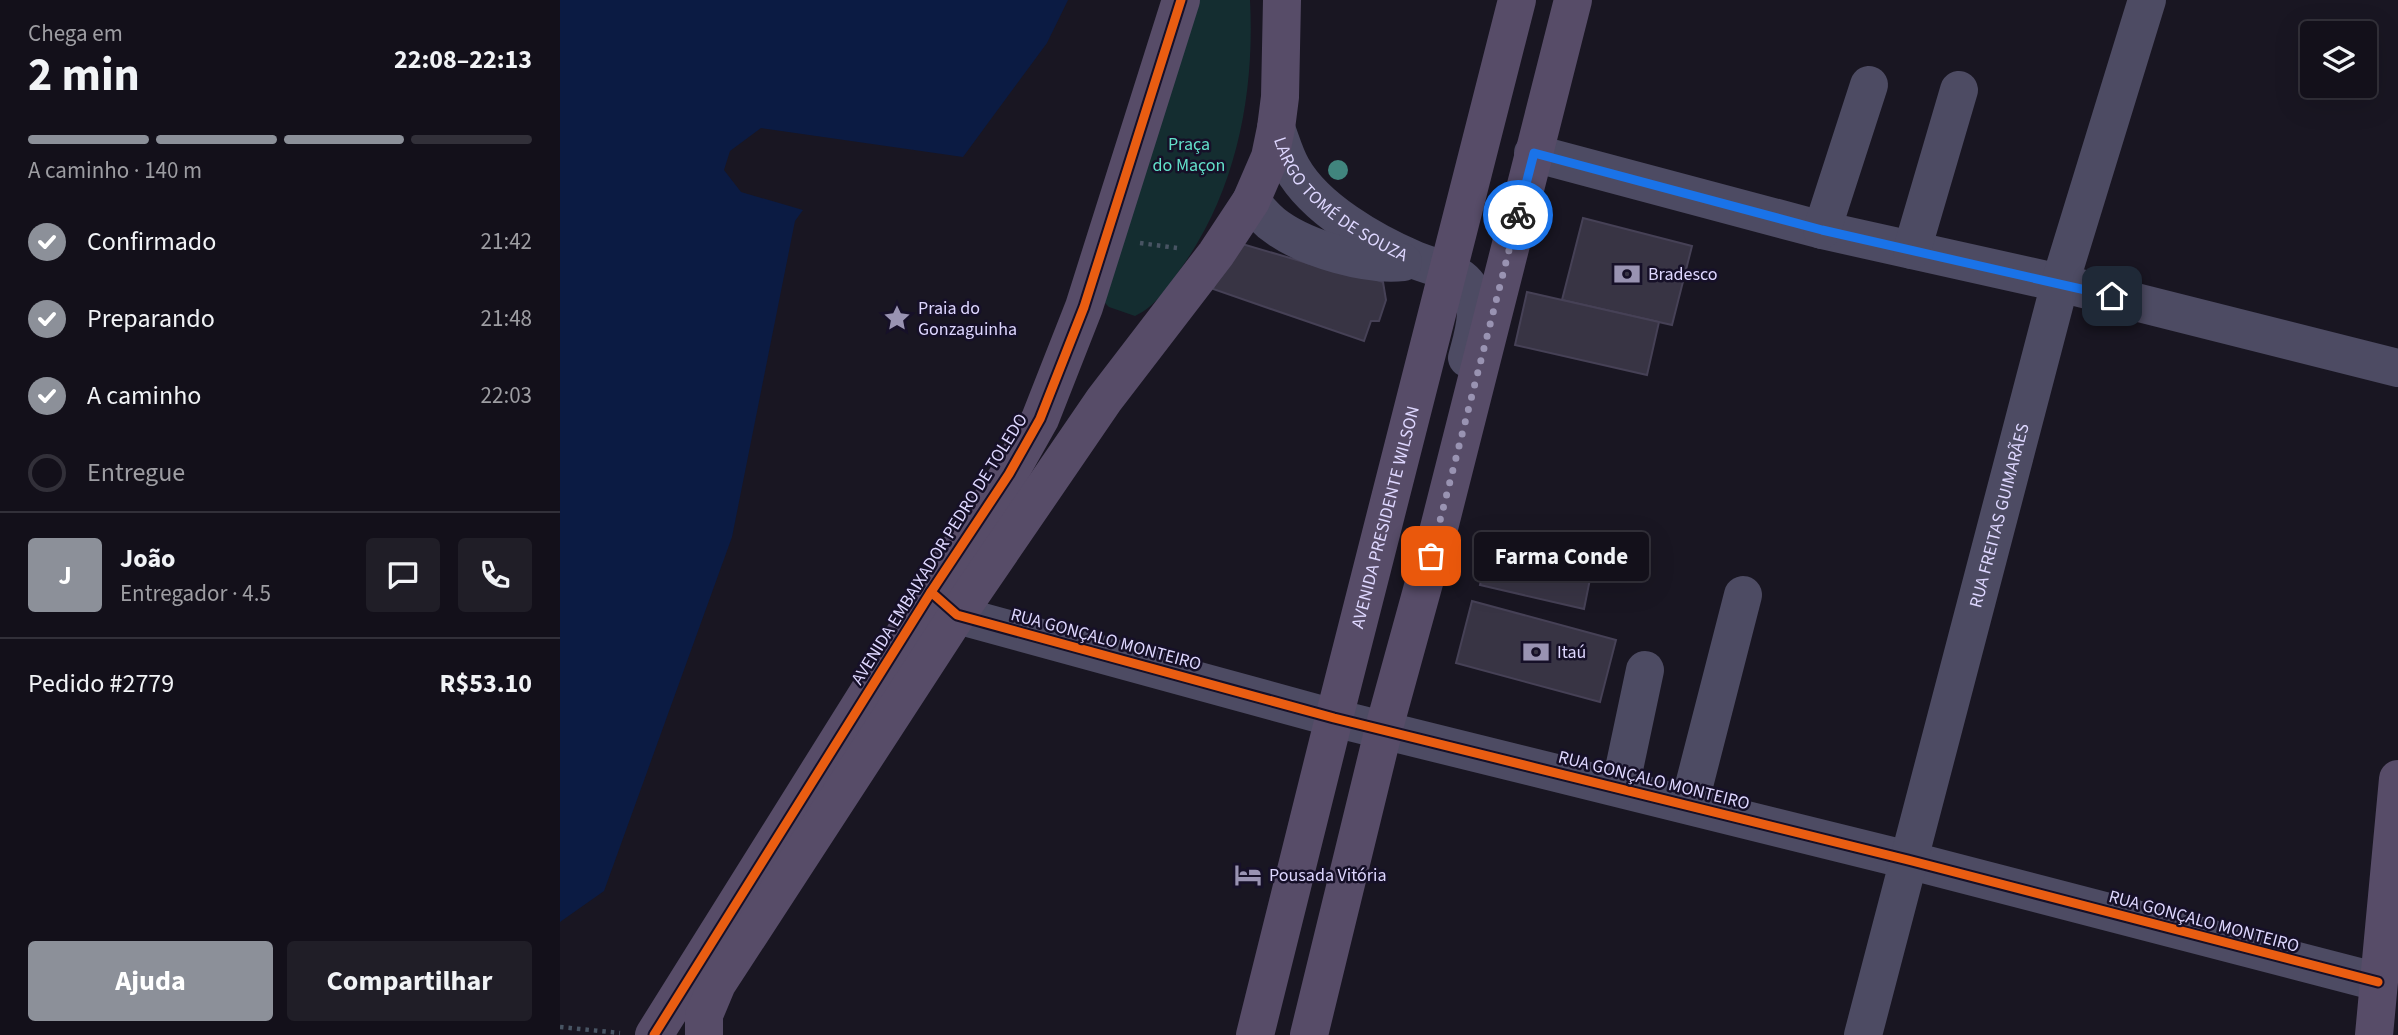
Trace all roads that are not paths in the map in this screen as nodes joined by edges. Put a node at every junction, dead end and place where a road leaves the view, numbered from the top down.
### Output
1 (1181, 0) edge
2 (1282, 0) edge
3 (1517, 0) edge
4 (1573, 0) edge
5 (2147, 0) edge
6 (1869, 85) dead end
7 (1959, 90) dead end
8 (1276, 128) junction
9 (1534, 153) junction
10 (1251, 201) junction
11 (1822, 230) junction
12 (1912, 250) junction
13 (1432, 266) junction
14 (2060, 283) junction
15 (2398, 368) edge
16 (1438, 532) junction
17 (1743, 595) dead end
18 (944, 603) junction
19 (1645, 670) dead end
20 (1334, 718) junction
21 (1384, 728) junction
22 (2398, 779) edge
23 (1620, 788) junction
24 (1689, 805) junction
25 (1908, 860) junction
26 (2378, 982) junction
27 (654, 1035) edge
28 (704, 1035) edge
29 (1255, 1035) edge
30 (1309, 1035) edge
31 (1863, 1035) edge
32 (2375, 1035) edge

1 - 18 main road, AVENIDA EMBAIXADOR PEDRO DE TOLEDO
2 - 8 main road, AVENIDA EMBAIXADOR PEDRO DE TOLEDO
3 - 13 main road, AVENIDA PRESIDENTE WILSON
4 - 9 main road
5 - 14 street, RUA FREITAS GUIMARÃES
6 - 11 street
7 - 12 street
8 - 10 main road, AVENIDA EMBAIXADOR PEDRO DE TOLEDO
8 - 13 street, LARGO TOMÉ DE SOUZA
9 - 11 street
9 - 16 main road
10 - 13 street, LARGO TOMÉ DE SOUZA
10 - 18 main road, AVENIDA EMBAIXADOR PEDRO DE TOLEDO
11 - 12 street
12 - 14 street
13 - 16 street
13 - 20 main road, AVENIDA PRESIDENTE WILSON
14 - 15 street
14 - 25 street, RUA FREITAS GUIMARÃES
16 - 21 main road
17 - 24 street
18 - 20 street, RUA GONÇALO MONTEIRO
18 - 27 main road, AVENIDA EMBAIXADOR PEDRO DE TOLEDO
18 - 28 main road, AVENIDA EMBAIXADOR PEDRO DE TOLEDO
19 - 23 street
20 - 21 street, RUA GONÇALO MONTEIRO
20 - 29 main road, AVENIDA PRESIDENTE WILSON
21 - 23 street, RUA GONÇALO MONTEIRO
21 - 30 main road
22 - 26 main road
23 - 24 street, RUA GONÇALO MONTEIRO
24 - 25 street, RUA GONÇALO MONTEIRO
25 - 26 street, RUA GONÇALO MONTEIRO
25 - 31 street, RUA FREITAS GUIMARÃES
26 - 32 main road

